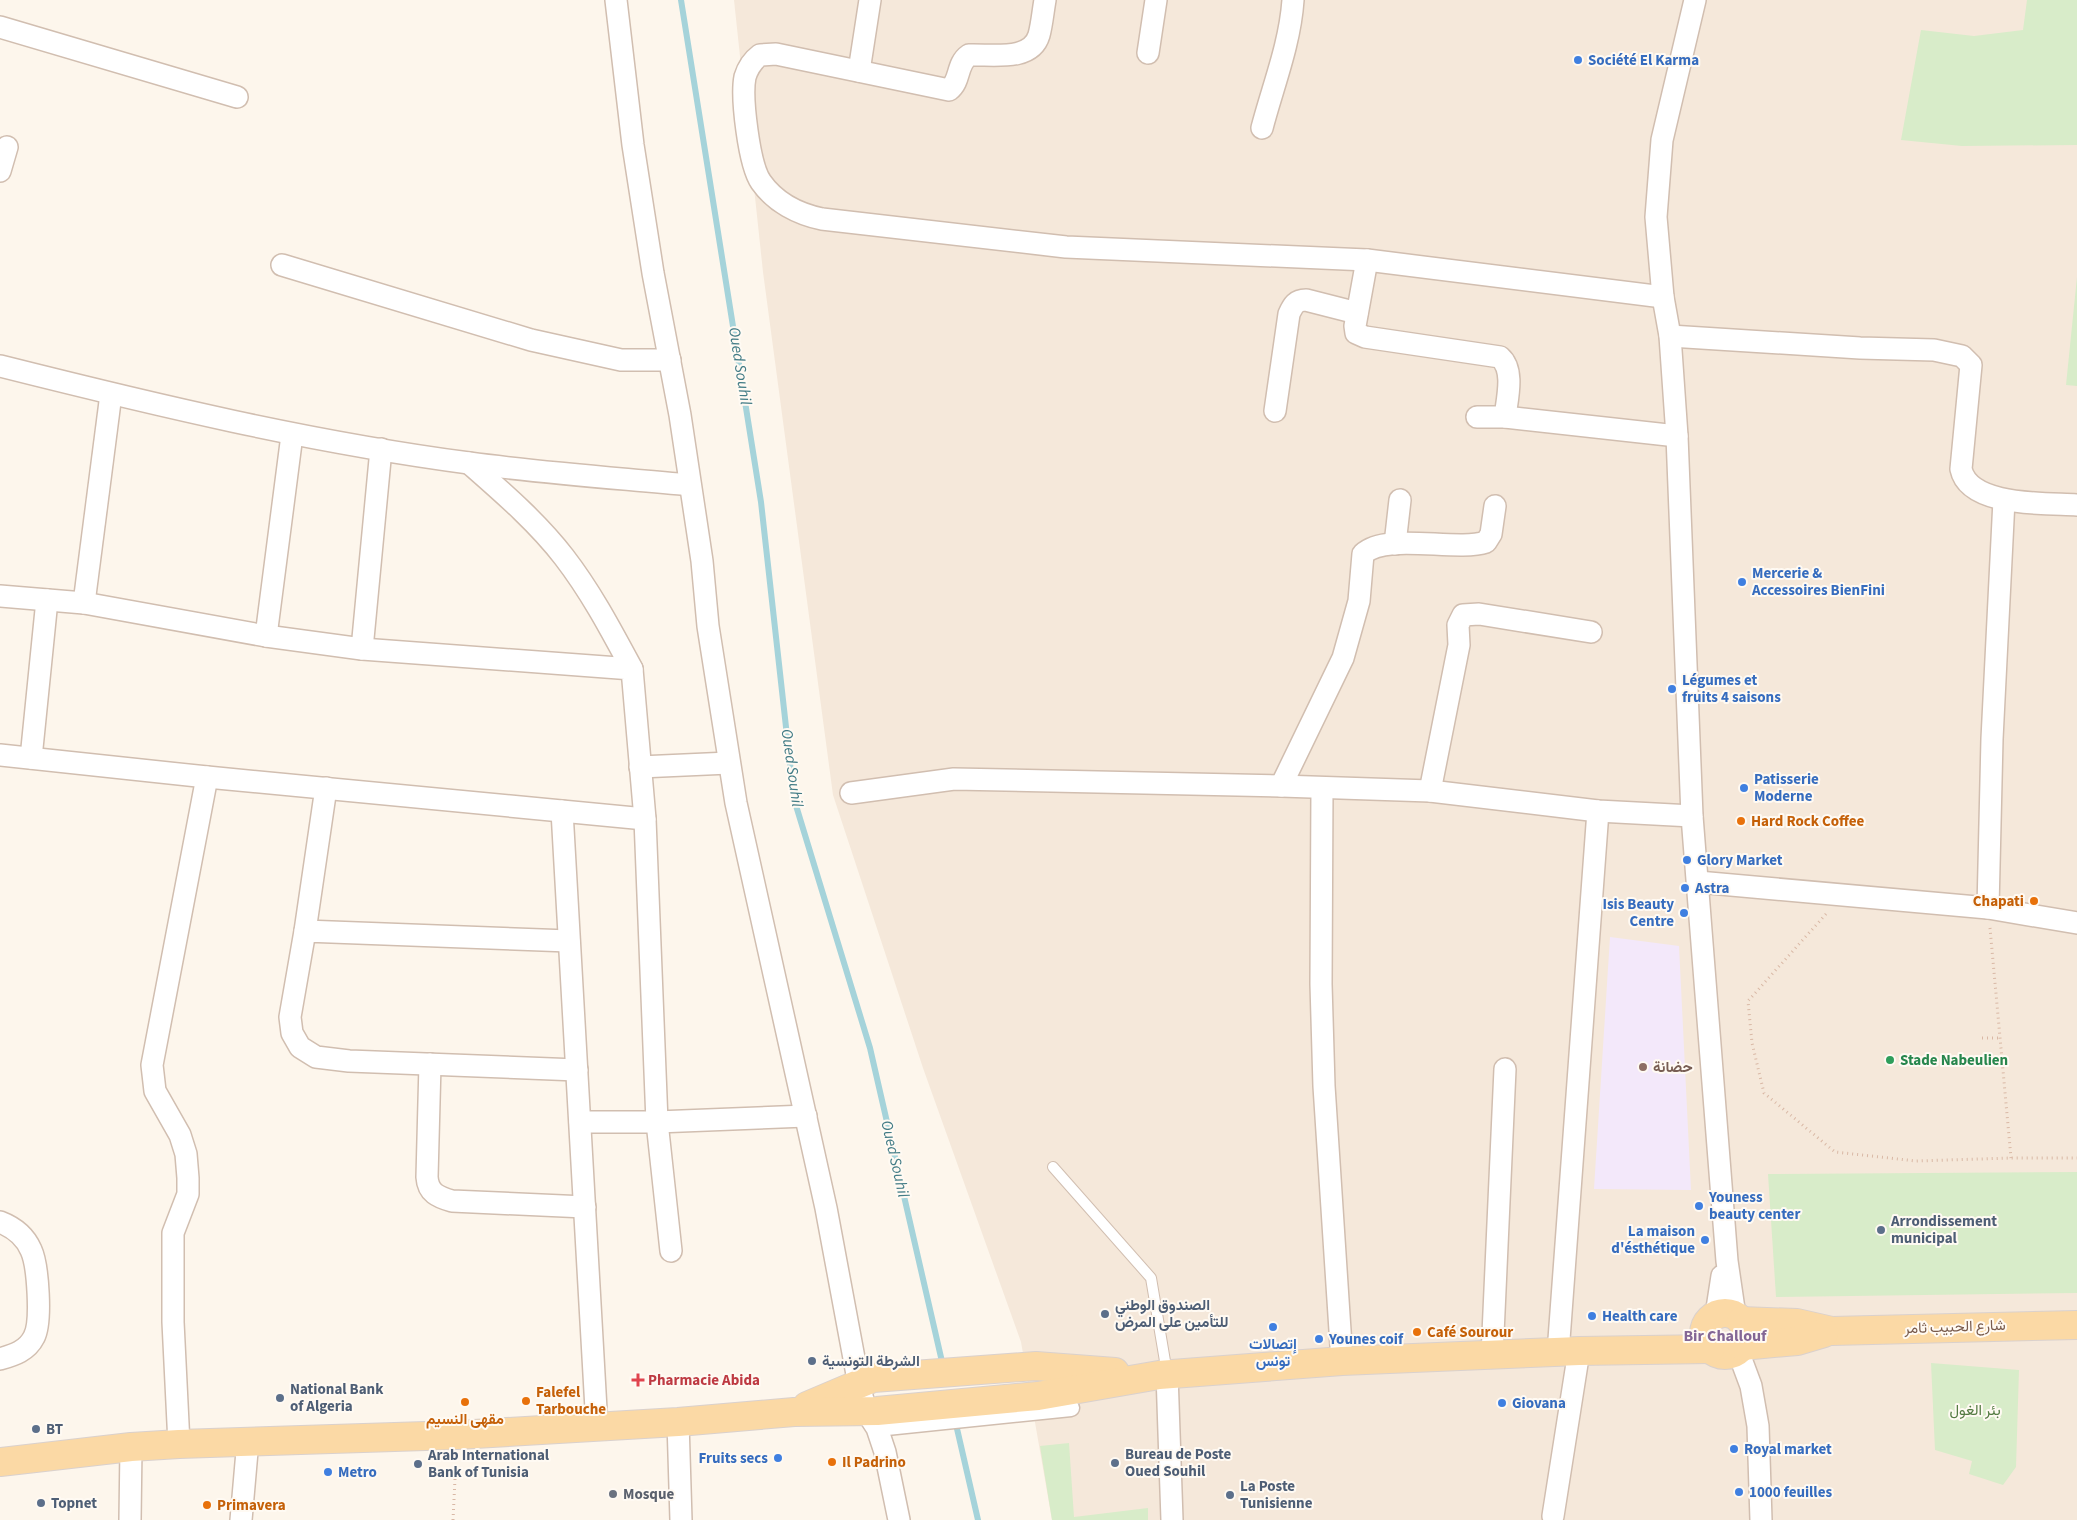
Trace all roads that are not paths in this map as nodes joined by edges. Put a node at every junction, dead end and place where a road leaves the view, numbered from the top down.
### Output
1 (616, 0) edge
2 (870, 0) edge
3 (1045, 0) edge
4 (1156, 0) edge
5 (1293, 0) edge
6 (1695, 0) edge
7 (0, 27) edge
8 (1148, 53) dead end
9 (859, 71) junction
10 (237, 97) dead end
11 (1262, 128) dead end
12 (7, 147) dead end
13 (0, 171) edge
14 (1367, 260) junction
15 (282, 265) dead end
16 (1663, 297) junction
17 (1358, 313) junction
18 (1670, 336) junction
19 (670, 360) junction
20 (0, 366) edge
21 (111, 394) junction
22 (1275, 411) dead end
23 (1505, 417) junction
24 (1477, 418) dead end
25 (292, 434) junction
26 (1677, 436) junction
27 (381, 449) junction
28 (469, 463) junction
29 (690, 485) junction
30 (1400, 500) dead end
31 (2004, 500) junction
32 (2077, 505) edge
33 (1495, 506) dead end
34 (1395, 544) junction
35 (0, 596) edge
36 (47, 600) junction
37 (84, 602) junction
38 (1591, 632) dead end
39 (266, 636) junction
40 (362, 649) junction
41 (632, 669) junction
42 (0, 755) edge
43 (31, 758) junction
44 (729, 763) junction
45 (640, 767) junction
46 (207, 777) junction
47 (1281, 786) junction
48 (326, 788) junction
49 (1322, 788) junction
50 (1430, 791) junction
51 (851, 793) dead end
52 (562, 811) junction
53 (1598, 811) junction
54 (1692, 816) junction
55 (645, 819) junction
56 (1698, 882) junction
57 (1988, 908) junction
58 (2077, 923) edge
59 (305, 931) junction
60 (569, 941) junction
61 (430, 1064) junction
62 (1505, 1069) dead end
63 (577, 1070) junction
64 (806, 1116) junction
65 (580, 1122) junction
66 (657, 1122) junction
67 (1053, 1167) dead end
68 (585, 1207) junction
69 (0, 1222) edge
70 (670, 1251) dead end
71 (2077, 1324) edge
72 (1727, 1333) junction
73 (1568, 1352) junction
74 (1492, 1356) junction
75 (0, 1359) edge
76 (1342, 1360) junction
77 (1163, 1374) junction
78 (866, 1381) junction
79 (1072, 1408) dead end
80 (794, 1412) junction
81 (878, 1419) junction
82 (678, 1422) junction
83 (597, 1427) junction
84 (248, 1440) junction
85 (179, 1444) junction
86 (131, 1447) junction
87 (0, 1462) edge
88 (1552, 1516) dead end
89 (130, 1520) edge
90 (241, 1520) edge
91 (681, 1520) edge
92 (899, 1520) edge
93 (1172, 1520) edge
94 (1761, 1520) edge

1 - 19 street
2 - 9 street
3 - 9 street
4 - 8 street
5 - 11 street
6 - 16 street
7 - 10 street
9 - 14 street
12 - 13 street
14 - 16 street
14 - 17 street
15 - 19 street
16 - 18 street
17 - 22 street
17 - 23 street
18 - 26 street
18 - 31 street
19 - 29 street
20 - 21 street
21 - 25 street
21 - 37 street
23 - 24 street
23 - 26 street
25 - 27 street
25 - 39 street
26 - 54 street
27 - 28 street
27 - 40 street
28 - 29 street
28 - 41 street
29 - 44 street
30 - 34 street
31 - 32 street
31 - 57 street
33 - 34 street
34 - 47 street
35 - 36 street
36 - 37 street
36 - 43 street
37 - 39 street
38 - 50 street
39 - 40 street
40 - 41 street
41 - 45 street
42 - 43 street
43 - 46 street
44 - 45 street
44 - 64 street
45 - 55 street
46 - 48 street
46 - 85 street
47 - 49 street
47 - 51 street
48 - 52 street
48 - 59 street
49 - 50 street
49 - 76 street
50 - 53 street
52 - 55 street
52 - 60 street
53 - 54 street
53 - 73 street
54 - 56 street
55 - 66 street
56 - 57 street
56 - 72 street
57 - 58 street
59 - 60 street
59 - 61 street
60 - 63 street
61 - 63 street
61 - 68 street
62 - 74 street
63 - 65 street
64 - 66 street
64 - 78 street
65 - 66 street
65 - 68 street
66 - 70 street
67 - 77 lane
68 - 83 street
69 - 75 street
71 - 72 main road, شارع الحبيب ثامر
72 - 73 main road, شارع الحبيب ثامر
72 - 94 street
73 - 74 main road, شارع الحبيب ثامر
73 - 88 street
74 - 76 main road, شارع الحبيب ثامر
76 - 77 main road, شارع الحبيب ثامر
77 - 78 main road
77 - 81 main road
77 - 93 street
78 - 80 main road
78 - 81 street
79 - 81 street
80 - 81 main road
80 - 82 main road
81 - 92 street
82 - 83 main road
82 - 91 street
83 - 84 main road
84 - 85 main road
84 - 90 street
85 - 86 main road
86 - 87 main road
86 - 89 street

